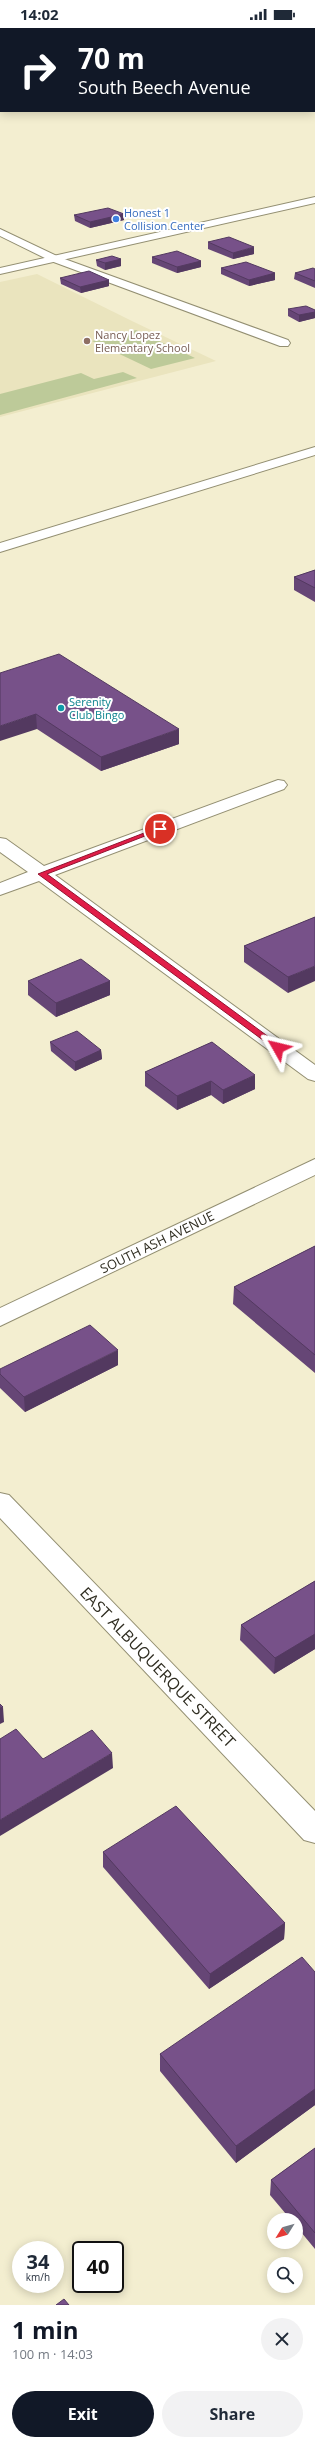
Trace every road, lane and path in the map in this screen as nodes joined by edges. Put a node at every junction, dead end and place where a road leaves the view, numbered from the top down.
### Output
1 (315, 200) edge
2 (0, 232) edge
3 (55, 259) junction
4 (0, 271) edge
5 (284, 343) dead end
6 (315, 451) edge
7 (0, 548) edge
8 (278, 785) dead end
9 (0, 843) edge
10 (42, 874) junction
11 (0, 889) edge
12 (315, 1075) edge
13 (315, 1166) edge
14 (0, 1318) edge
15 (0, 1502) edge
16 (315, 1831) edge

1 - 3 street
2 - 3 street
3 - 4 street
3 - 5 street
6 - 7 street
8 - 10 street
9 - 10 street
10 - 11 street
10 - 12 street
13 - 14 street, SOUTH ASH AVENUE
15 - 16 street, EAST ALBUQUERQUE STREET

